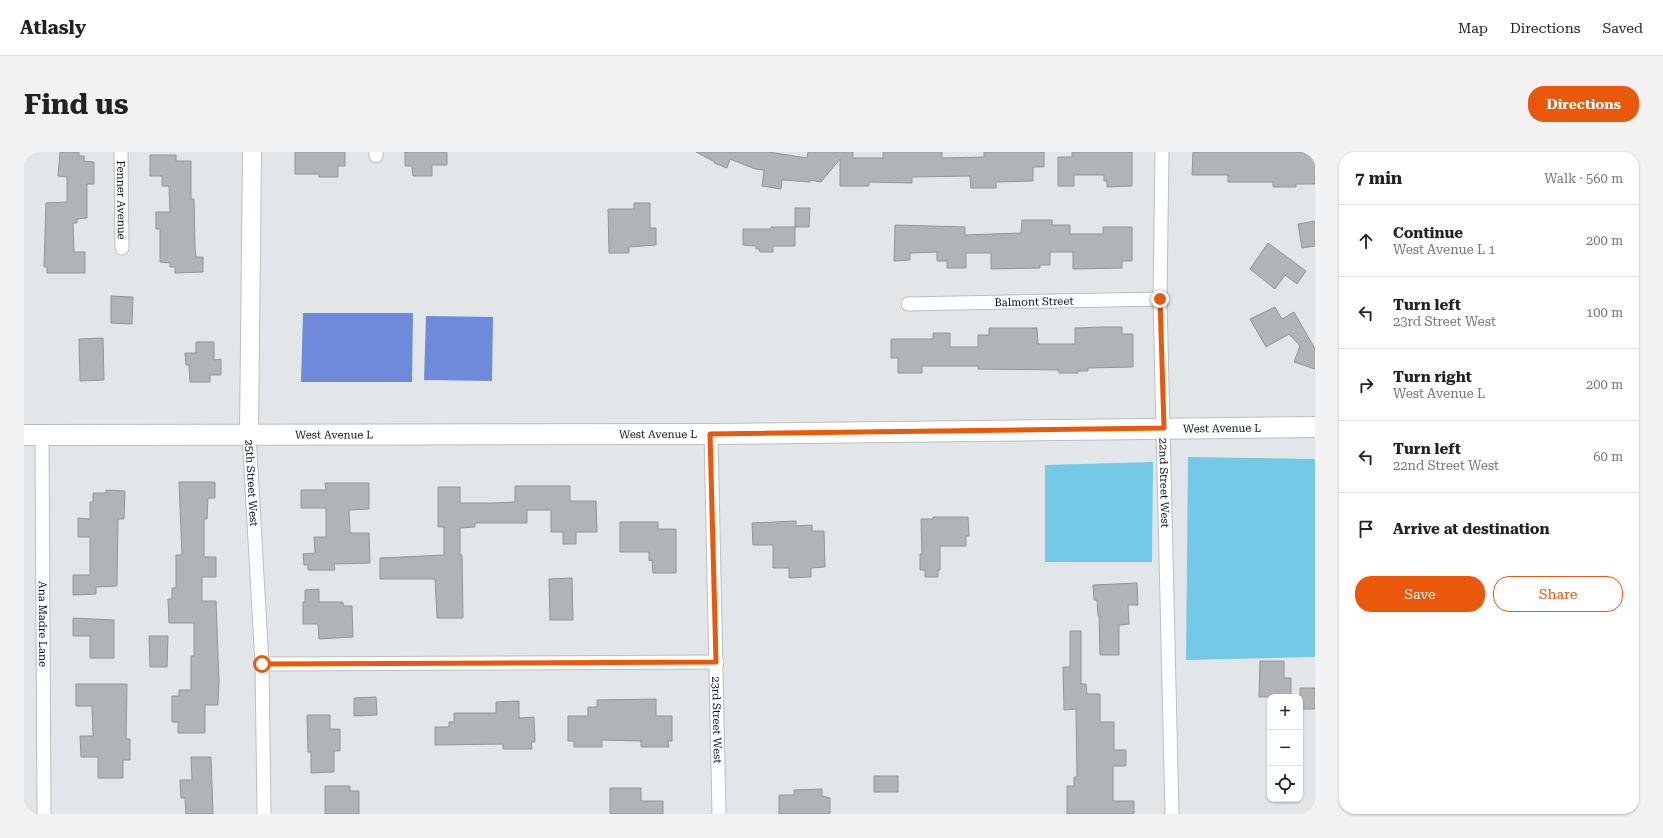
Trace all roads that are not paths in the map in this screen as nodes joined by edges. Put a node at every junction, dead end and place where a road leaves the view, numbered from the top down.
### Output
1 (121, 152) edge
2 (252, 152) edge
3 (1162, 152) edge
4 (122, 248) dead end
5 (1160, 299) junction
6 (908, 304) dead end
7 (1315, 427) edge
8 (1164, 428) junction
9 (249, 434) junction
10 (710, 434) junction
11 (33, 435) edge
12 (716, 662) junction
13 (262, 664) junction
14 (44, 814) edge
15 (264, 814) edge
16 (719, 814) edge
17 (1172, 814) edge

1 - 4 street, Fenner Avenue
2 - 9 street, 25th Street West
3 - 5 street, 22nd Street West
5 - 6 street, Balmont Street
5 - 8 street, 22nd Street West
7 - 8 main road, West Avenue L
8 - 10 main road, West Avenue L
8 - 17 street, 22nd Street West
9 - 10 main road, West Avenue L
9 - 11 main road, West Avenue L
9 - 13 street, 25th Street West
10 - 12 street, 23rd Street West
11 - 14 street, Ana Madre Lane
12 - 13 street
12 - 16 street, 23rd Street West
13 - 15 street, 25th Street West

